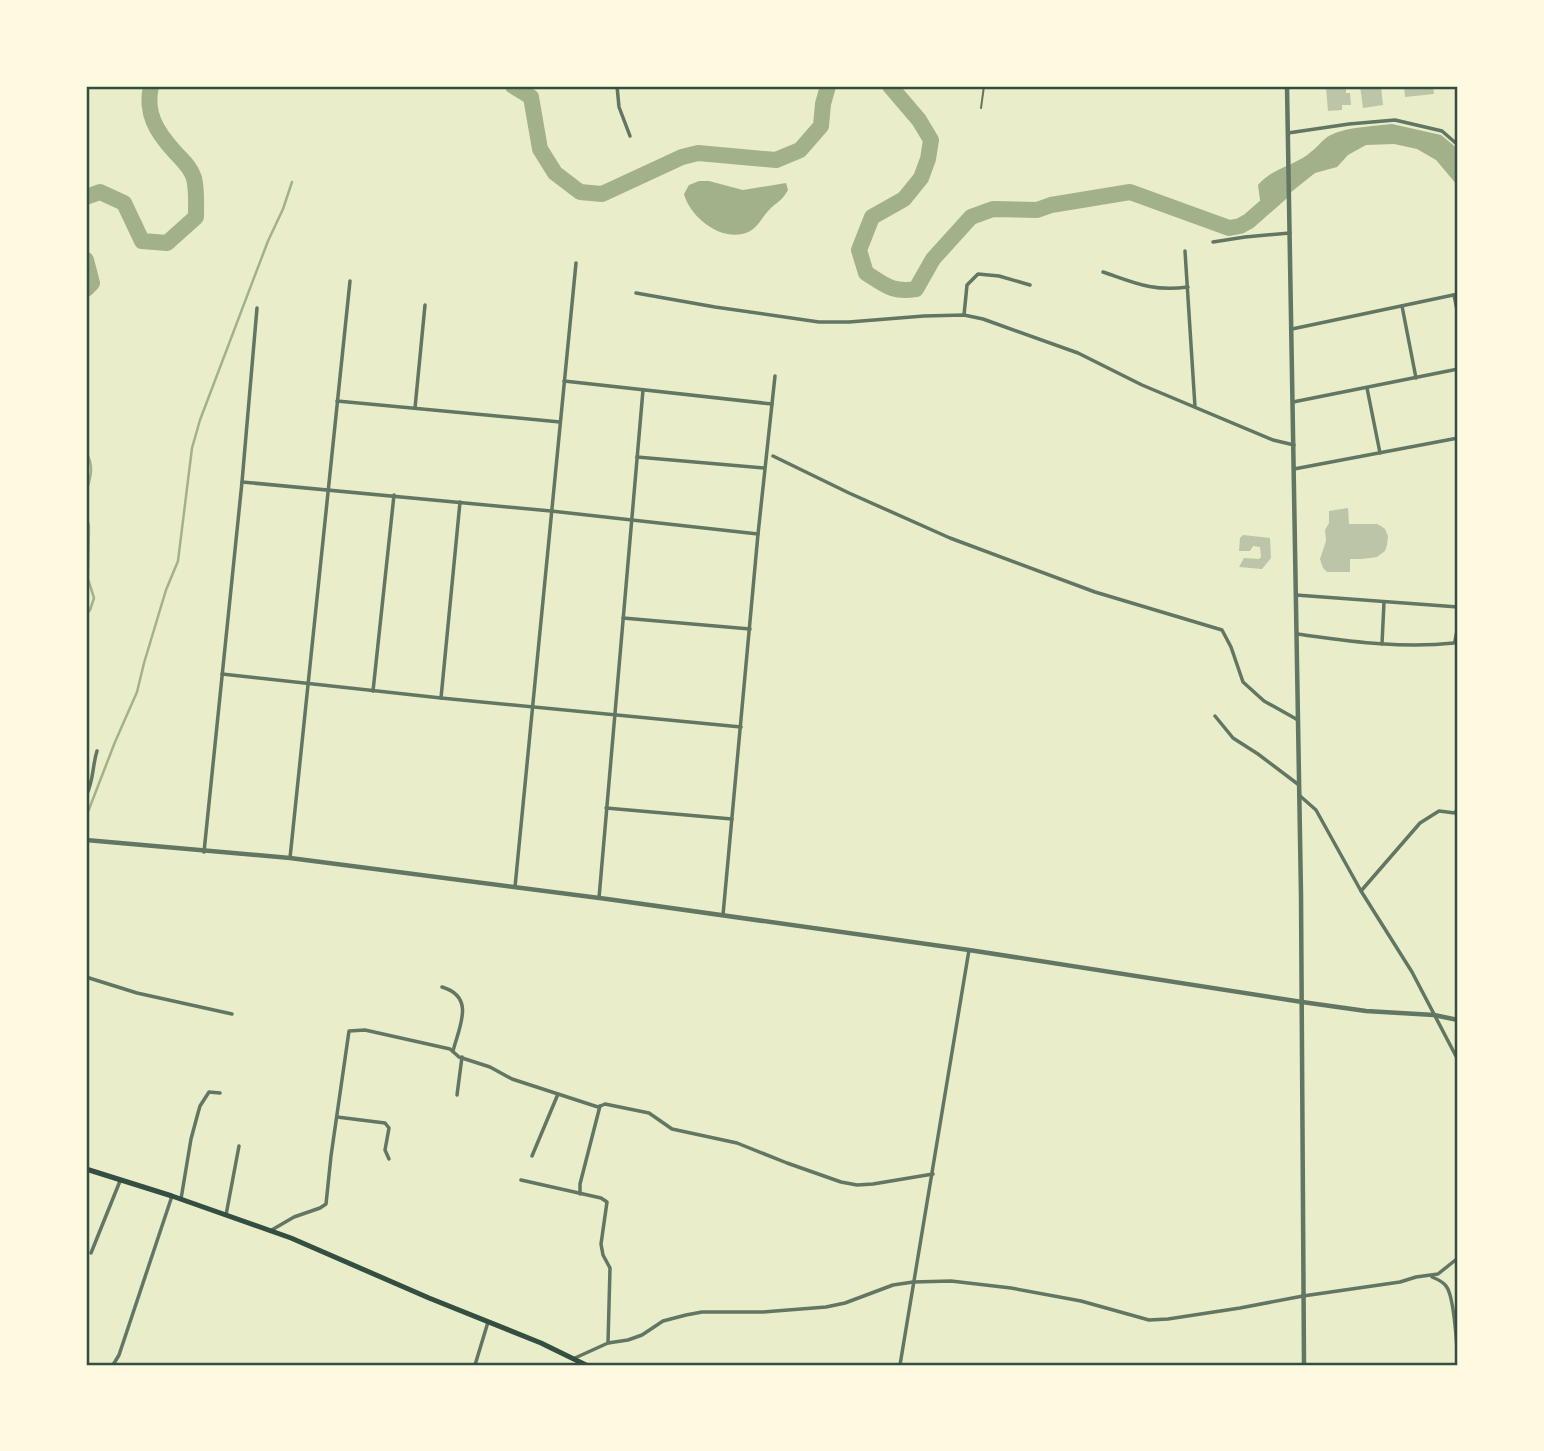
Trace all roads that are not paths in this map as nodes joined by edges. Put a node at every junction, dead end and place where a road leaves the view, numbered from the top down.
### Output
1 (617, 86) edge
2 (984, 86) edge
3 (1287, 86) edge
4 (981, 108) dead end
5 (1288, 130) junction
6 (630, 136) dead end
7 (1458, 145) edge
8 (1290, 232) junction
9 (1213, 242) dead end
10 (1185, 251) dead end
11 (576, 263) dead end
12 (1102, 272) dead end
13 (350, 281) dead end
14 (1030, 285) dead end
15 (1188, 287) junction
16 (636, 293) dead end
17 (1456, 294) edge
18 (425, 305) dead end
19 (1402, 306) junction
20 (257, 308) dead end
21 (964, 315) junction
22 (1458, 315) edge
23 (1292, 330) junction
24 (1458, 369) edge
25 (775, 376) dead end
26 (1416, 378) junction
27 (564, 382) junction
28 (1367, 388) junction
29 (643, 390) junction
30 (337, 401) junction
31 (1293, 402) junction
32 (772, 404) junction
33 (1195, 407) junction
34 (415, 408) junction
35 (560, 422) junction
36 (1458, 438) edge
37 (1294, 445) junction
38 (1380, 453) junction
39 (773, 456) dead end
40 (637, 457) junction
41 (765, 468) junction
42 (1294, 469) junction
43 (242, 482) junction
44 (327, 489) junction
45 (394, 495) junction
46 (460, 502) junction
47 (551, 511) junction
48 (632, 520) junction
49 (758, 534) junction
50 (1296, 596) junction
51 (1384, 602) junction
52 (1458, 607) edge
53 (623, 618) junction
54 (1458, 622) edge
55 (750, 629) junction
56 (1297, 634) junction
57 (1454, 643) joint
58 (1382, 644) junction
59 (222, 674) junction
60 (308, 684) junction
61 (373, 691) junction
62 (441, 698) junction
63 (532, 707) junction
64 (615, 715) junction
65 (1215, 716) dead end
66 (1298, 720) junction
67 (741, 727) junction
68 (97, 751) dead end
69 (1299, 785) junction
70 (1299, 795) junction
71 (86, 796) edge
72 (607, 808) junction
73 (1458, 808) edge
74 (732, 819) junction
75 (86, 840) edge
76 (204, 852) junction
77 (290, 858) junction
78 (515, 887) junction
79 (1361, 891) junction
80 (599, 898) junction
81 (723, 915) junction
82 (969, 950) junction
83 (86, 977) edge
84 (442, 987) dead end
85 (1302, 1002) junction
86 (232, 1013) dead end
87 (1434, 1015) junction
88 (1458, 1020) edge
89 (453, 1051) junction
90 (462, 1057) junction
91 (1458, 1060) edge
92 (220, 1093) dead end
93 (558, 1094) junction
94 (457, 1095) dead end
95 (600, 1106) junction
96 (337, 1117) junction
97 (239, 1146) dead end
98 (532, 1156) dead end
99 (389, 1159) dead end
100 (86, 1169) edge
101 (933, 1174) junction
102 (121, 1179) junction
103 (521, 1180) dead end
104 (580, 1194) junction
105 (172, 1196) junction
106 (181, 1199) junction
107 (226, 1215) junction
108 (268, 1231) junction
109 (90, 1253) dead end
110 (1458, 1258) edge
111 (1430, 1275) junction
112 (913, 1282) junction
113 (1303, 1296) junction
114 (488, 1322) junction
115 (608, 1343) junction
116 (573, 1359) junction
117 (113, 1365) edge
118 (475, 1365) edge
119 (586, 1365) edge
120 (900, 1365) edge
121 (1304, 1365) edge
122 (1458, 1365) edge

1 - 6 street
2 - 4 lane
3 - 5 street
5 - 7 street
5 - 8 street
8 - 9 street
8 - 23 street
10 - 15 street
11 - 27 street
12 - 15 street
13 - 30 street
14 - 21 street
15 - 33 street
16 - 21 street
17 - 19 street
17 - 22 street
18 - 34 street
19 - 23 street
19 - 26 street
20 - 43 street
21 - 33 street
23 - 31 street
24 - 26 street
25 - 32 street
26 - 28 street
27 - 29 street
27 - 35 street
28 - 31 street
28 - 38 street
29 - 32 street
29 - 40 street
30 - 34 street
30 - 44 street
31 - 37 street
32 - 41 street
33 - 37 street
34 - 35 street
35 - 47 street
36 - 38 street
37 - 42 street
38 - 42 street
39 - 66 street
40 - 41 street
40 - 48 street
41 - 49 street
42 - 50 street
43 - 44 street
43 - 59 street
44 - 45 street
44 - 60 street
45 - 46 street
45 - 61 street
46 - 47 street
46 - 62 street
47 - 48 street
47 - 63 street
48 - 49 street
48 - 53 street
49 - 55 street
50 - 51 street
50 - 56 street
51 - 52 street
51 - 58 street
53 - 55 street
53 - 64 street
54 - 57 lane
55 - 67 street
56 - 58 street
56 - 66 street
57 - 58 street
59 - 60 street
59 - 76 street
60 - 61 street
60 - 77 street
61 - 62 street
62 - 63 street
63 - 64 street
63 - 78 street
64 - 67 street
64 - 72 street
65 - 69 street
66 - 69 street
67 - 74 street
68 - 71 street
69 - 70 street
70 - 79 street
70 - 85 street
72 - 74 street
72 - 80 street
73 - 79 street
74 - 81 street
75 - 76 street
76 - 77 street
77 - 78 street
78 - 80 street
79 - 87 street
80 - 81 street
81 - 82 street
82 - 85 street
82 - 101 street
83 - 86 street
84 - 89 street
85 - 87 street
85 - 113 street
87 - 88 street
87 - 91 street
89 - 90 street
89 - 96 street
90 - 93 street
90 - 94 street
92 - 106 street
93 - 95 street
93 - 98 street
95 - 101 street
95 - 104 street
96 - 99 street
96 - 108 street
97 - 107 street
100 - 102 main road
101 - 112 street
102 - 105 main road
102 - 109 street
103 - 104 street
104 - 115 street
105 - 106 main road
105 - 117 street
106 - 107 main road
107 - 108 main road
108 - 114 main road
110 - 111 street
111 - 113 street
111 - 122 street
112 - 113 street
112 - 115 street
112 - 120 street
113 - 121 street
114 - 116 main road
114 - 118 street
115 - 116 street
116 - 119 main road

